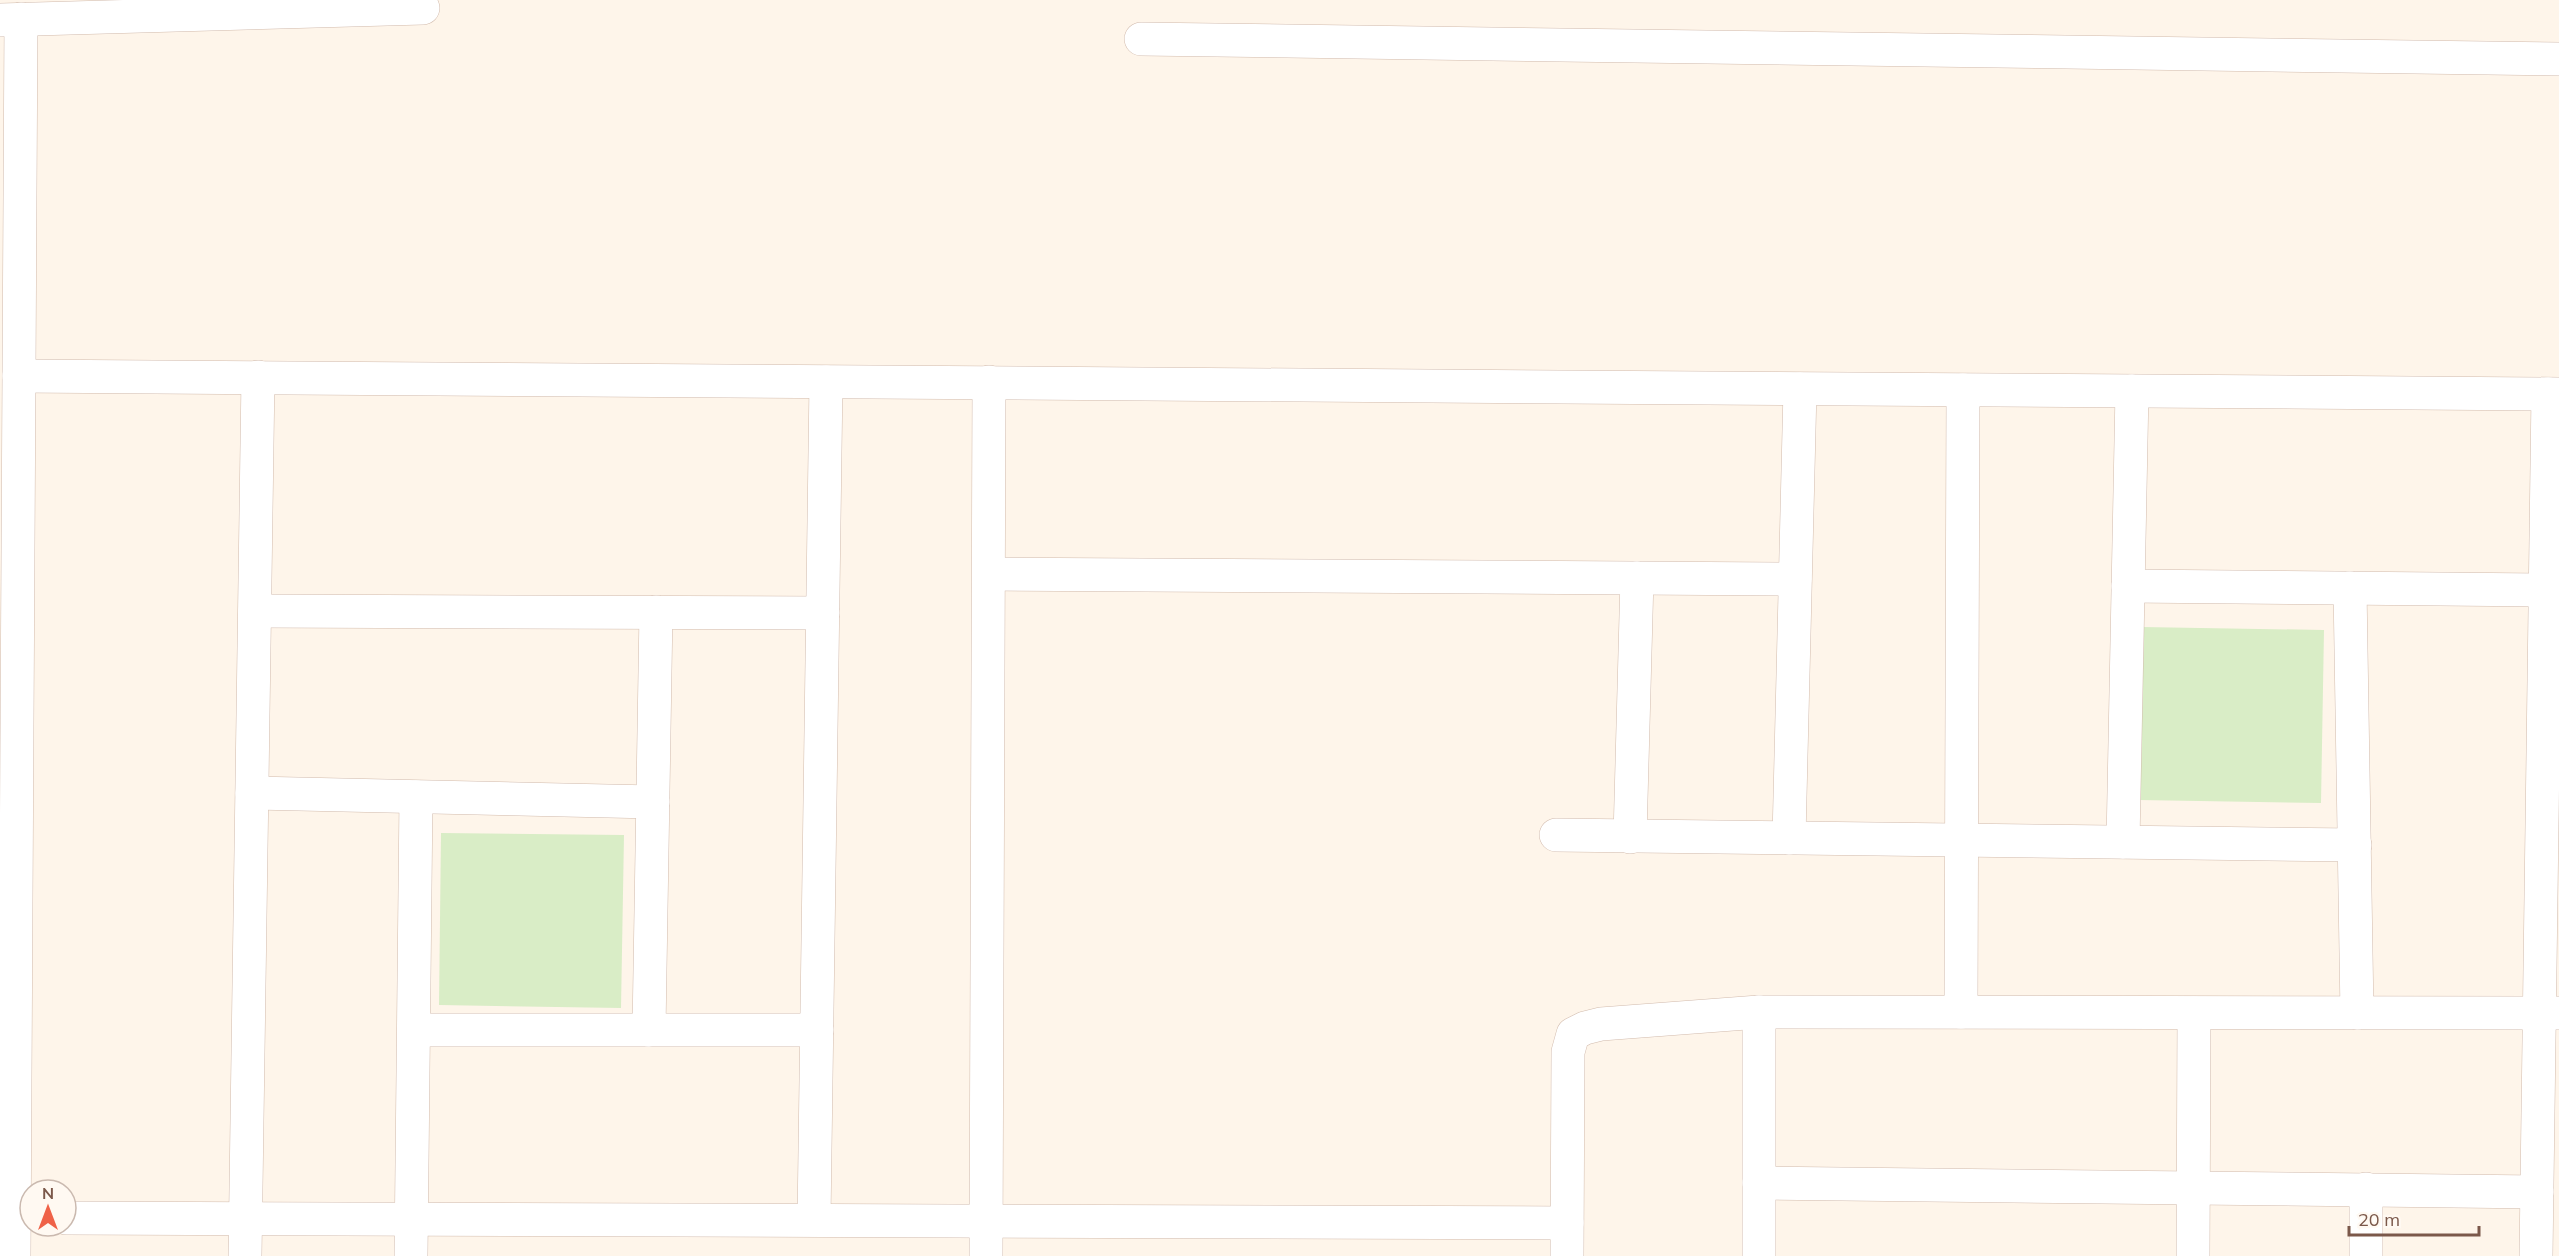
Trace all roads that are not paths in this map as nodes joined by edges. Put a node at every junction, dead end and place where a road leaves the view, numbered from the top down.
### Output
1 (423, 8) dead end
2 (10, 19) edge
3 (1140, 39) dead end
4 (2559, 59) edge
5 (19, 376) junction
6 (258, 377) junction
7 (826, 382) junction
8 (989, 382) junction
9 (1800, 389) junction
10 (1963, 390) junction
11 (2132, 391) junction
12 (2553, 394) edge
13 (989, 574) junction
14 (1637, 578) junction
15 (1795, 579) junction
16 (2128, 586) junction
17 (2350, 588) junction
18 (2545, 590) junction
19 (255, 611) junction
20 (656, 612) junction
21 (823, 613) junction
22 (252, 793) junction
23 (416, 797) junction
24 (653, 802) junction
25 (1556, 835) dead end
26 (1630, 837) junction
27 (1789, 838) junction
28 (1962, 840) junction
29 (2122, 842) junction
30 (2355, 845) junction
31 (1759, 1012) junction
32 (1961, 1012) junction
33 (2194, 1013) junction
34 (2358, 1013) junction
35 (2549, 1013) edge
36 (414, 1030) junction
37 (649, 1030) junction
38 (817, 1030) junction
39 (22, 1178) edge
40 (1759, 1184) junction
41 (2194, 1189) junction
42 (2366, 1189) junction
43 (2537, 1192) junction
44 (78, 1218) edge
45 (246, 1218) junction
46 (412, 1219) junction
47 (814, 1220) junction
48 (986, 1221) junction
49 (1567, 1223) junction
50 (18, 1237) edge
51 (14, 1256) edge
52 (245, 1256) edge
53 (411, 1256) edge
54 (986, 1256) edge
55 (1566, 1256) edge
56 (1759, 1256) edge
57 (2193, 1256) edge
58 (2366, 1256) edge
59 (2536, 1256) edge

1 - 2 street
2 - 5 street
3 - 4 street
5 - 6 street
5 - 39 street
6 - 7 street
6 - 19 street
7 - 8 street
7 - 21 street
8 - 9 street
8 - 13 street
9 - 10 street
9 - 15 street
10 - 11 street
10 - 28 street
11 - 12 street
11 - 16 street
12 - 18 street
13 - 14 street
13 - 48 street
14 - 15 street
14 - 26 street
15 - 27 street
16 - 17 street
16 - 29 street
17 - 18 street
17 - 30 street
18 - 35 street
19 - 20 street
19 - 22 street
20 - 21 street
20 - 24 street
21 - 38 street
22 - 23 street
22 - 45 street
23 - 24 street
23 - 36 street
24 - 37 street
25 - 26 street
26 - 27 street
27 - 28 street
28 - 29 street
28 - 32 street
29 - 30 street
30 - 34 street
31 - 32 street
31 - 40 street
31 - 49 street
32 - 33 street
33 - 34 street
33 - 41 street
34 - 35 street
35 - 43 street
36 - 37 street
36 - 46 street
37 - 38 street
38 - 47 street
40 - 41 street
40 - 56 street
41 - 42 street
41 - 57 street
42 - 43 street
42 - 58 street
43 - 59 street
44 - 45 street
45 - 46 street
45 - 52 street
46 - 47 street
46 - 53 street
47 - 48 street
48 - 49 street
48 - 54 street
49 - 55 street
50 - 51 street

